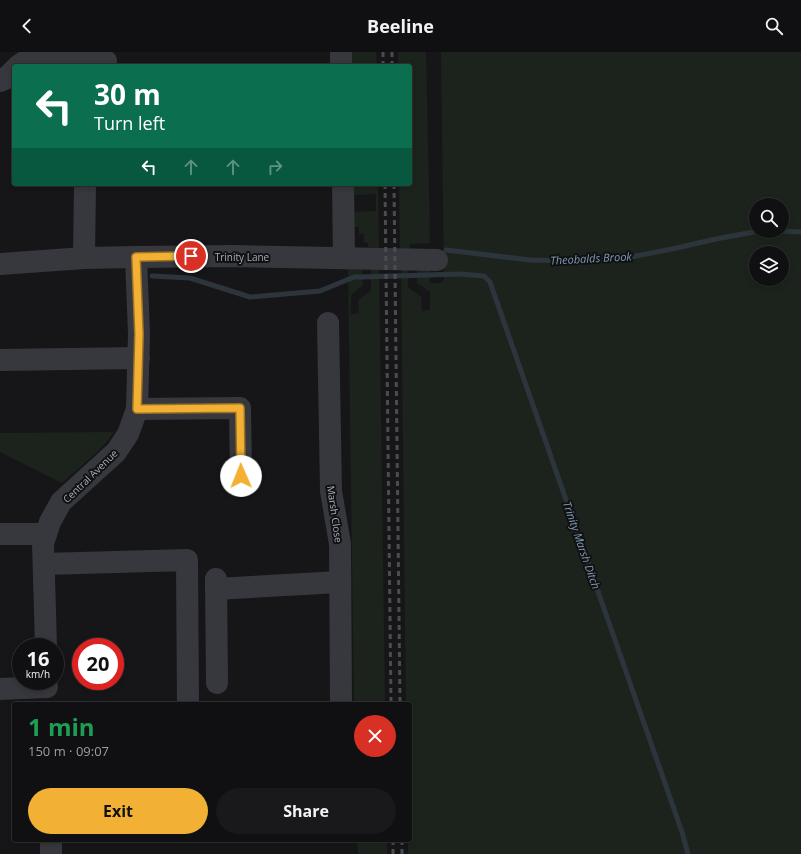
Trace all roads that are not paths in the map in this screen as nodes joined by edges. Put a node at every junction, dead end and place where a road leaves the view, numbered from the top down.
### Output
1 (341, 52) edge
2 (106, 60) edge
3 (21, 64) edge
4 (341, 64) edge
5 (12, 72) edge
6 (0, 81) edge
7 (85, 186) edge
8 (343, 186) edge
9 (136, 257) junction
10 (84, 258) junction
11 (344, 258) junction
12 (437, 260) dead end
13 (0, 264) edge
14 (328, 323) dead end
15 (139, 358) junction
16 (0, 360) edge
17 (137, 409) junction
18 (241, 476) dead end
19 (0, 534) edge
20 (46, 534) junction
21 (44, 564) junction
22 (339, 582) junction
23 (46, 638) edge
24 (217, 682) dead end
25 (0, 689) edge
26 (48, 691) edge
27 (188, 702) edge
28 (341, 702) edge
29 (51, 842) edge
30 (52, 854) edge

1 - 4 street
2 - 3 street
5 - 6 street
7 - 10 street
8 - 11 street
9 - 10 street, Trinity Lane
9 - 11 street, Trinity Lane
9 - 15 street, Central Avenue
10 - 13 street, Trinity Lane
11 - 12 street, Trinity Lane
14 - 22 street, Marsh Close
15 - 16 street
15 - 17 street, Central Avenue
17 - 18 street
17 - 20 street, Central Avenue
19 - 20 street
20 - 21 street, Central Avenue
21 - 23 street, Central Avenue
21 - 27 street
22 - 24 street
22 - 28 street, Marsh Close
25 - 26 street
29 - 30 street

